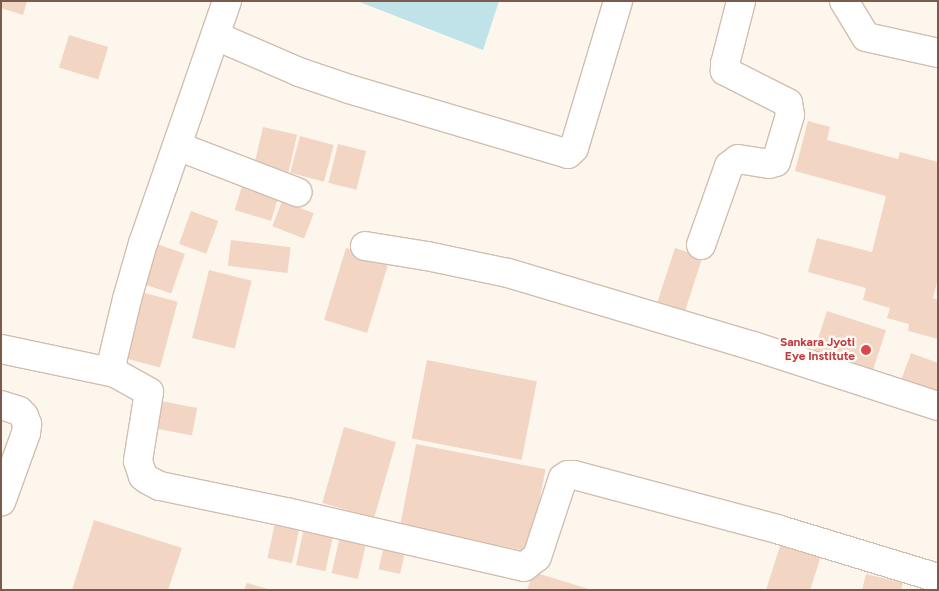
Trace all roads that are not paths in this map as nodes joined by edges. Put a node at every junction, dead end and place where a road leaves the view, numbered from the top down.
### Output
1 (227, 1) edge
2 (618, 1) edge
3 (742, 1) edge
4 (844, 1) edge
5 (216, 36) junction
6 (938, 53) edge
7 (178, 146) junction
8 (297, 192) dead end
9 (701, 245) dead end
10 (365, 246) dead end
11 (1, 349) edge
12 (116, 373) junction
13 (1, 405) edge
14 (938, 406) edge
15 (1, 502) edge
16 (938, 578) edge
17 (938, 583) edge
18 (936, 590) edge

1 - 5 street
2 - 5 street
3 - 9 street
4 - 6 street
5 - 7 street
7 - 8 street
7 - 12 street
10 - 14 street
11 - 12 street
12 - 16 street
13 - 15 street
17 - 18 street

